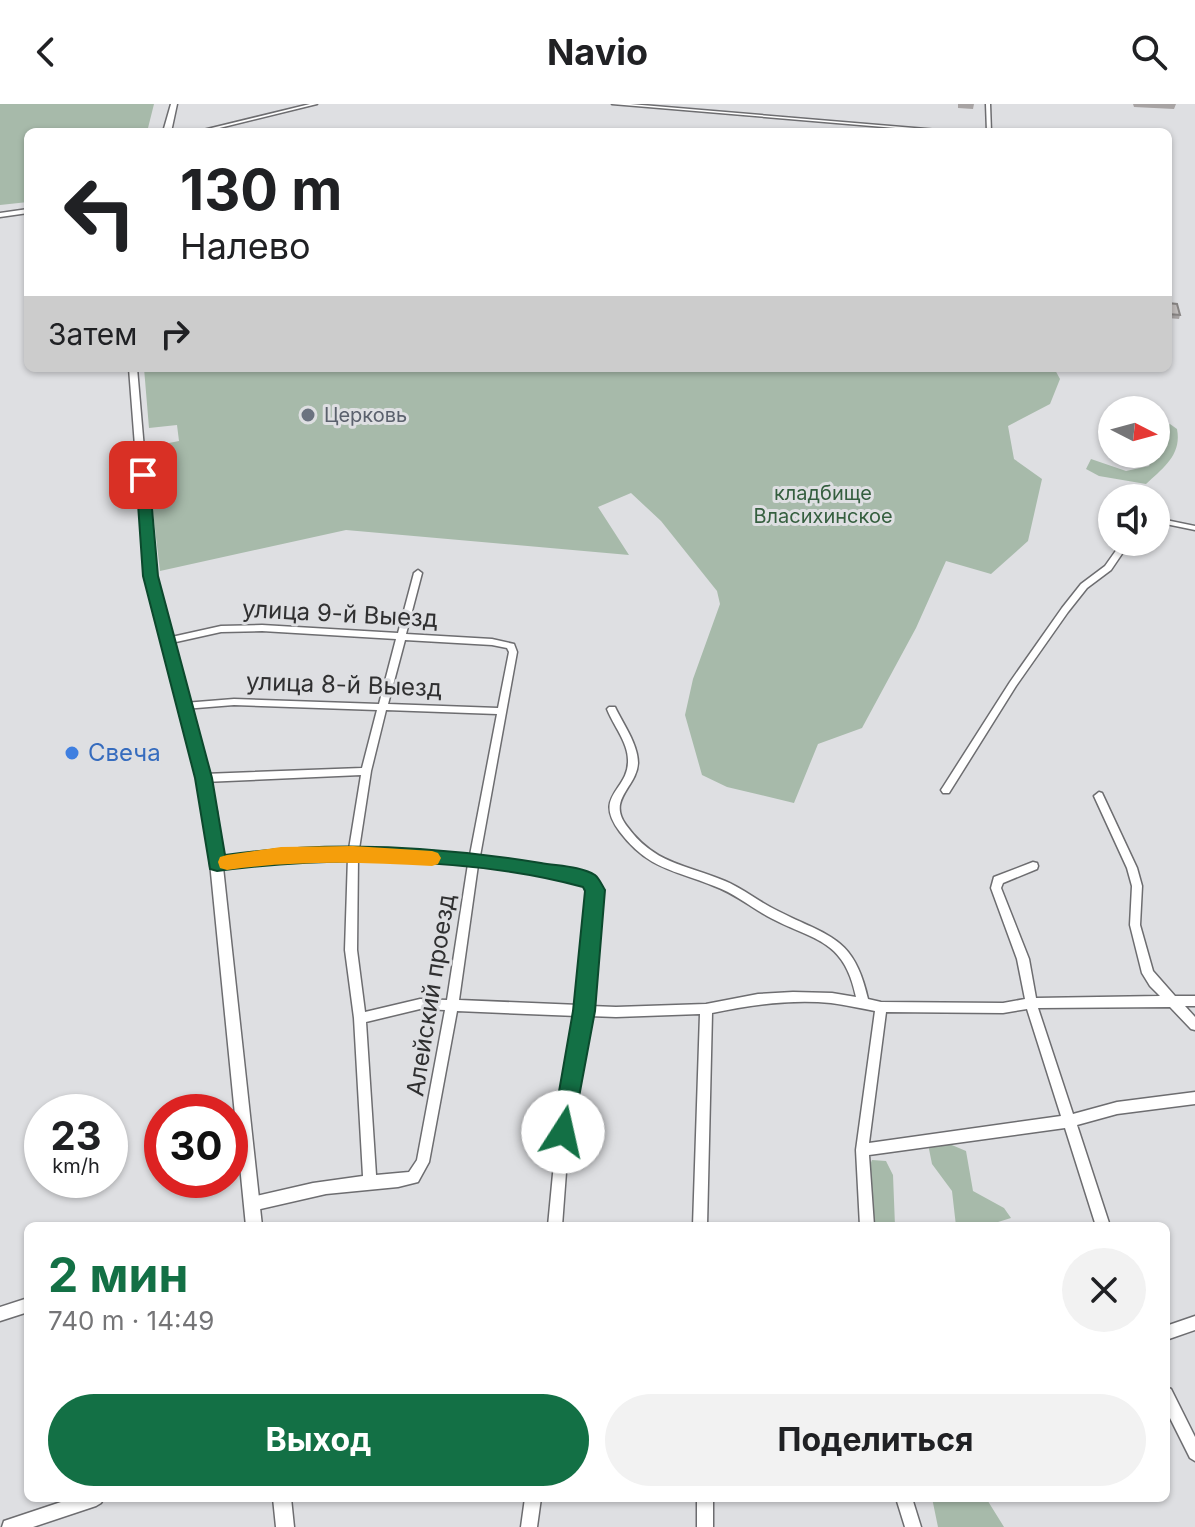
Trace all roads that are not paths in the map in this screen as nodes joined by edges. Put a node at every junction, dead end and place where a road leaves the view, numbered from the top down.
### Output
1 (174, 104) edge
2 (315, 104) edge
3 (614, 104) edge
4 (988, 104) edge
5 (168, 128) edge
6 (214, 128) edge
7 (911, 128) edge
8 (989, 128) edge
9 (24, 212) edge
10 (0, 215) edge
11 (133, 372) edge
12 (1170, 523) edge
13 (1195, 528) edge
14 (1116, 556) edge
15 (418, 573) dead end
16 (400, 636) junction
17 (167, 641) junction
18 (511, 646) joint
19 (382, 705) junction
20 (184, 706) junction
21 (612, 709) dead end
22 (503, 711) junction
23 (366, 771) junction
24 (204, 778) junction
25 (946, 790) dead end
26 (1099, 796) dead end
27 (353, 854) junction
28 (474, 860) junction
29 (217, 863) junction
30 (1033, 866) dead end
31 (1174, 1001) junction
32 (1195, 1001) edge
33 (863, 1002) junction
34 (1031, 1003) junction
35 (452, 1006) junction
36 (881, 1007) junction
37 (706, 1009) junction
38 (584, 1011) junction
39 (360, 1018) junction
40 (1195, 1025) edge
41 (1195, 1098) edge
42 (1071, 1121) junction
43 (862, 1150) junction
44 (370, 1181) junction
45 (252, 1204) junction
46 (254, 1222) edge
47 (555, 1222) edge
48 (700, 1222) edge
49 (867, 1222) edge
50 (1102, 1222) edge
51 (24, 1306) edge
52 (0, 1314) edge
53 (1195, 1323) edge
54 (1170, 1332) edge
55 (1170, 1402) edge
56 (1195, 1453) edge
57 (84, 1502) edge
58 (282, 1502) edge
59 (532, 1502) edge
60 (705, 1502) edge
61 (905, 1502) edge
62 (10, 1527) edge
63 (285, 1527) edge
64 (529, 1527) edge
65 (705, 1527) edge
66 (913, 1527) edge

1 - 5 highway
2 - 6 street
3 - 7 street
4 - 8 street
9 - 10 highway
11 - 17 street
12 - 13 street
14 - 25 street
15 - 16 street
16 - 17 street, улица 9-й Выезд
16 - 18 street, улица 9-й Выезд
16 - 19 street
17 - 20 street
18 - 22 street, Алейский проезд
19 - 20 street, улица 8-й Выезд
19 - 22 street, улица 8-й Выезд
19 - 23 street
20 - 24 street
21 - 33 street
22 - 28 street, Алейский проезд
23 - 24 street
23 - 27 street
24 - 29 street
26 - 31 street
27 - 28 street
27 - 29 street
27 - 39 street
28 - 35 street, Алейский проезд
28 - 38 street
29 - 45 street
30 - 34 street
31 - 32 street
31 - 34 street
31 - 40 street
33 - 36 street
33 - 37 street
34 - 36 street
34 - 42 street
35 - 38 street
35 - 39 street
35 - 44 street, Алейский проезд
36 - 43 street
37 - 38 street
37 - 48 street
38 - 47 street
39 - 44 street
41 - 42 street
42 - 43 street
42 - 50 street
43 - 49 street
44 - 45 street
45 - 46 street
51 - 52 street
53 - 54 street
55 - 56 street
57 - 62 street
58 - 63 street
59 - 64 street
60 - 65 street
61 - 66 street

